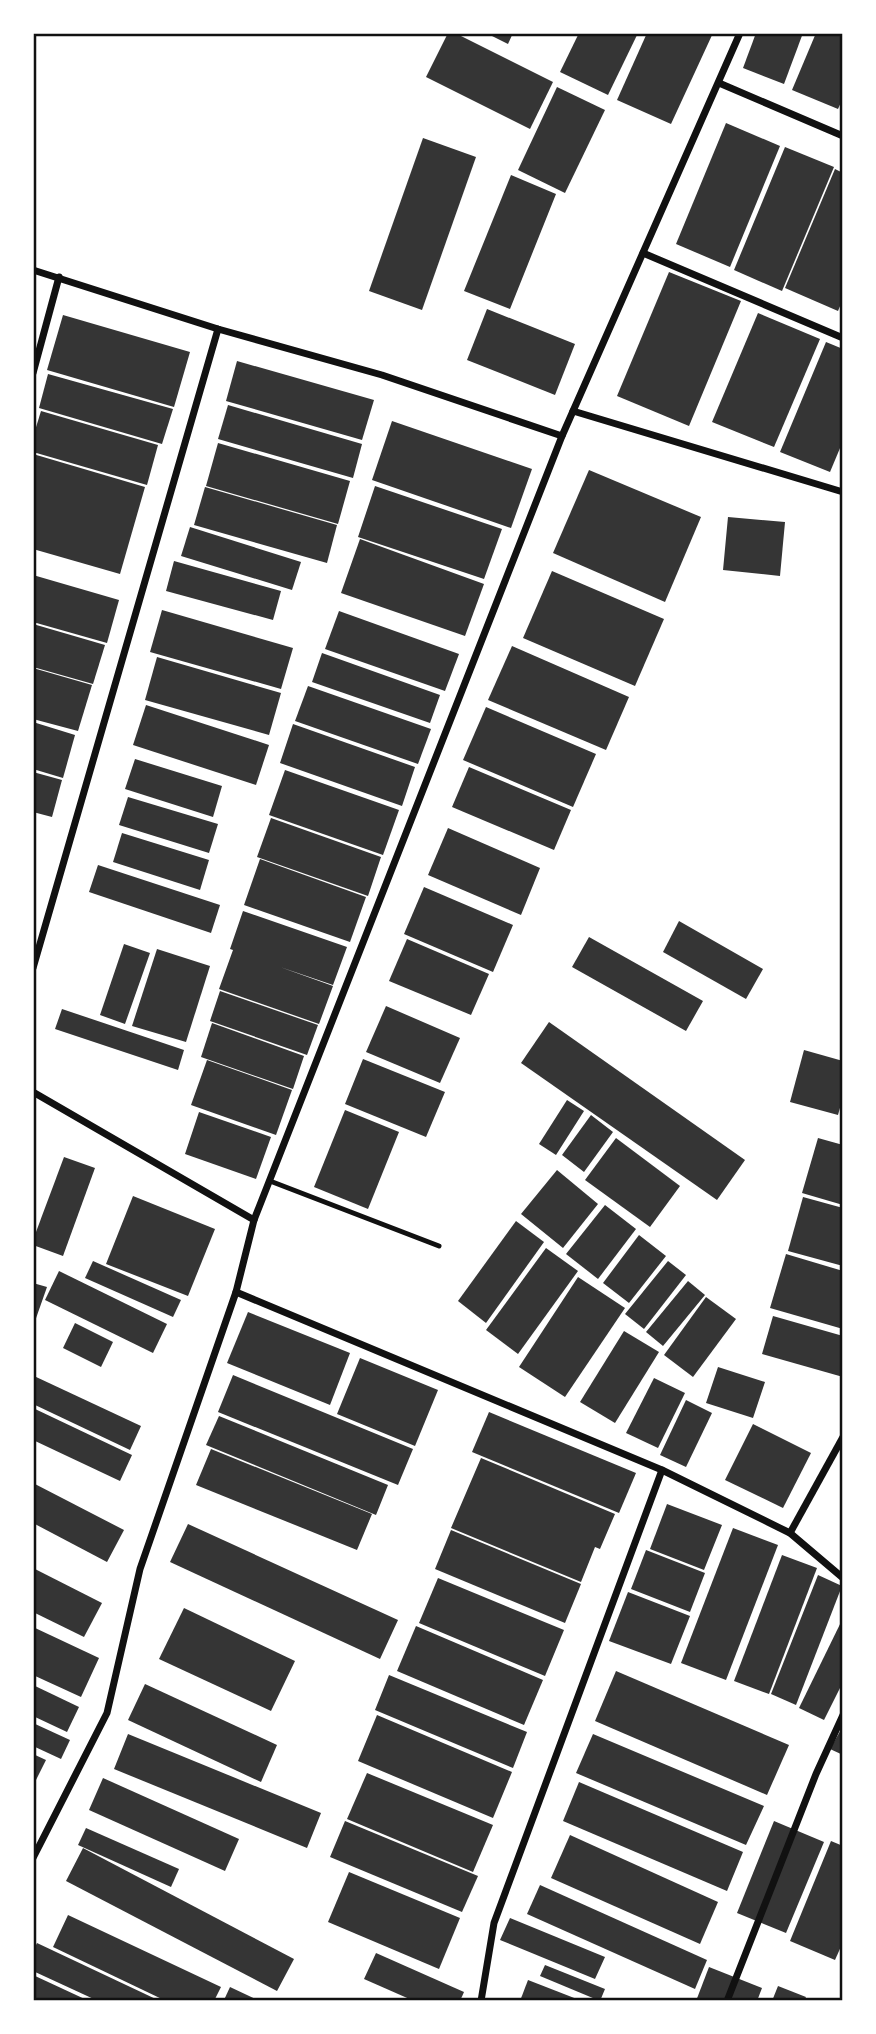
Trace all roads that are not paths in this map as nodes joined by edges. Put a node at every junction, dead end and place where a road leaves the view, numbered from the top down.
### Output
1 (740, 33) edge
2 (719, 82) junction
3 (843, 136) edge
4 (643, 253) junction
5 (33, 270) edge
6 (59, 277) junction
7 (218, 328) junction
8 (843, 338) edge
9 (33, 373) edge
10 (573, 411) junction
11 (562, 436) junction
12 (843, 492) edge
13 (33, 968) edge
14 (33, 1092) edge
15 (270, 1181) junction
16 (254, 1220) junction
17 (439, 1246) dead end
18 (236, 1293) junction
19 (843, 1437) edge
20 (662, 1470) junction
21 (790, 1533) junction
22 (843, 1578) edge
23 (843, 1715) edge
24 (33, 1858) edge
25 (481, 2001) edge
26 (727, 2001) edge

1 - 2 street
2 - 3 street
2 - 4 street
4 - 8 street
4 - 10 street
5 - 6 street
6 - 7 street
6 - 9 street
7 - 11 street
7 - 13 street
10 - 11 street
10 - 12 street
11 - 15 street
14 - 16 street
15 - 16 street
15 - 17 lane
16 - 18 street
18 - 20 street
18 - 24 street
19 - 21 street
20 - 21 street
20 - 25 street
21 - 22 street
23 - 26 street

